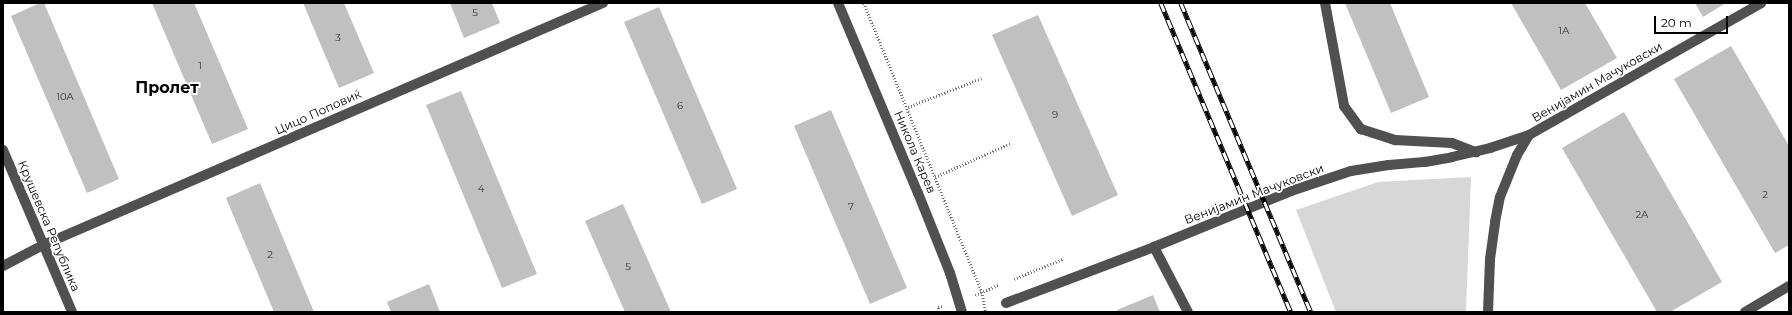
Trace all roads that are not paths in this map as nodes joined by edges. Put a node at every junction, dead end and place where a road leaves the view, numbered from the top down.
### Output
1 (604, 3) edge
2 (838, 3) edge
3 (1325, 3) edge
4 (1762, 3) edge
5 (1529, 135) junction
6 (3, 150) edge
7 (1476, 152) junction
8 (43, 245) junction
9 (1154, 246) junction
10 (3, 266) edge
11 (1789, 286) edge
12 (1006, 303) dead end
13 (72, 312) edge
14 (962, 312) edge
15 (1188, 312) edge
16 (1488, 312) edge
17 (1745, 312) edge

1 - 8 street, Цицо Поповиќ
2 - 14 street, Никола Карев
3 - 7 street
4 - 5 street, Венијамин Мачуковски
5 - 7 street, Венијамин Мачуковски
5 - 16 street, Венијамин Мачуковски
6 - 8 street, Крушевска Република
7 - 9 street, Венијамин Мачуковски
8 - 10 street
8 - 13 street, Крушевска Република
9 - 12 street, Венијамин Мачуковски
9 - 15 street
11 - 17 street

